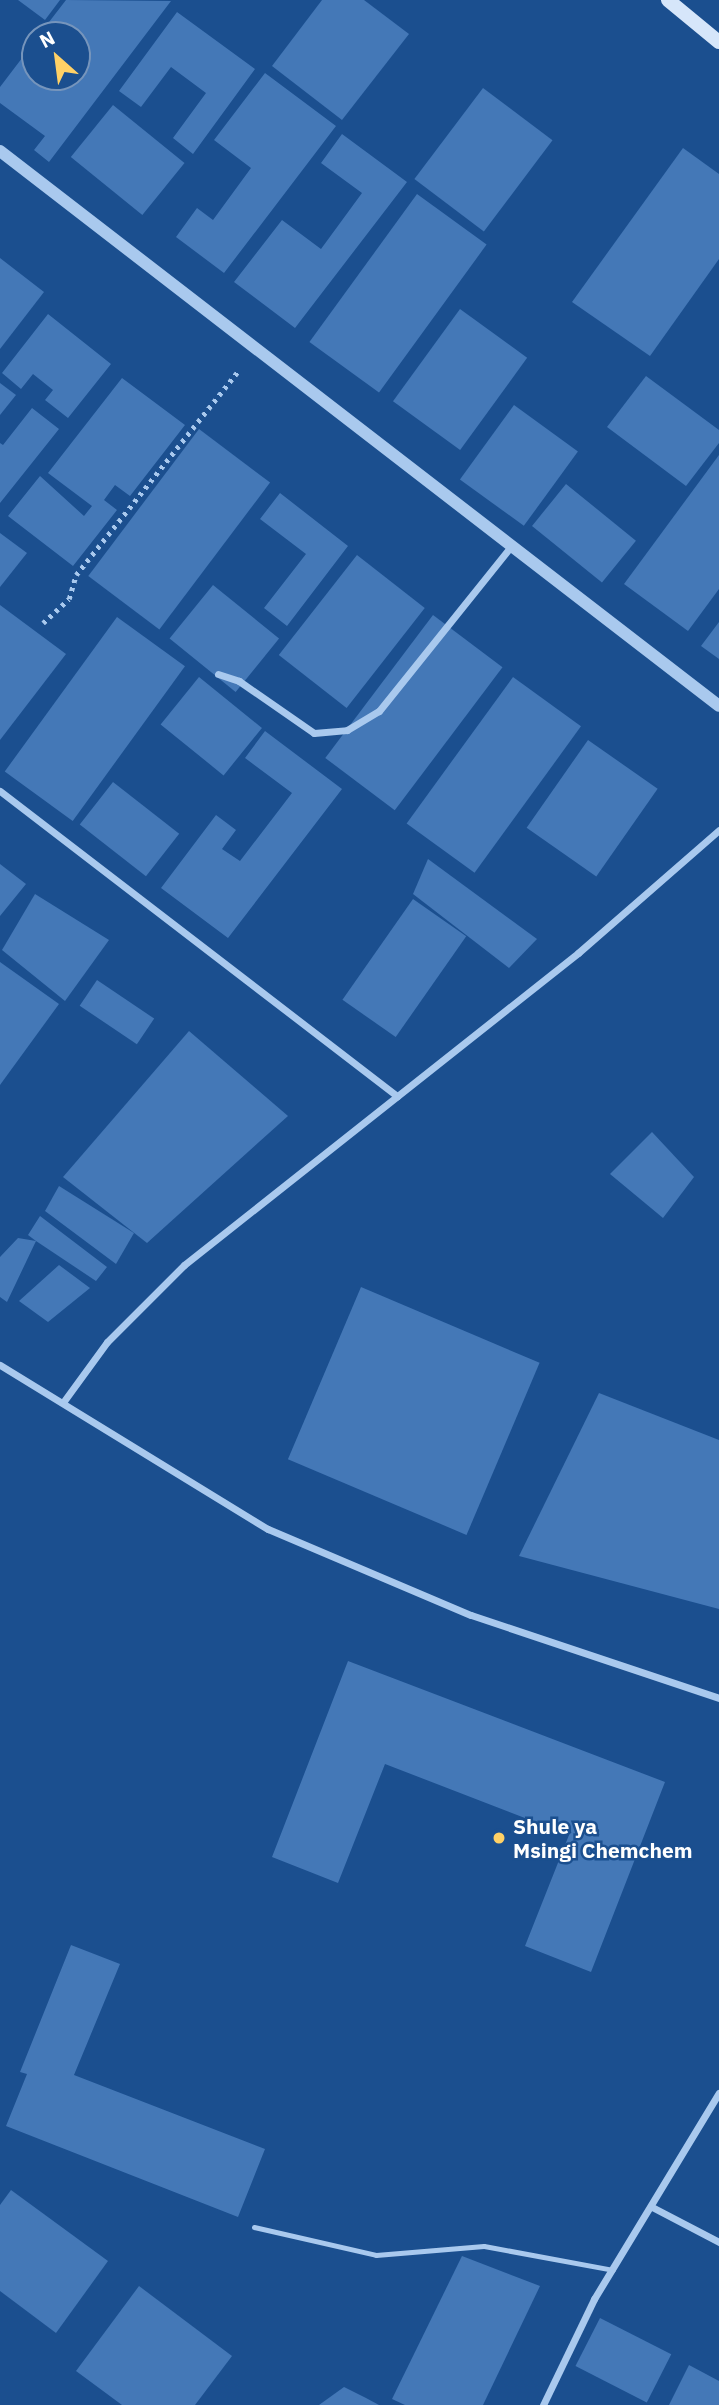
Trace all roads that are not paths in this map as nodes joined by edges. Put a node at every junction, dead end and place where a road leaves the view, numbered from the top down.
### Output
1 (668, 0) edge
2 (719, 42) edge
3 (0, 151) edge
4 (511, 546) junction
5 (218, 674) dead end
6 (719, 706) edge
7 (0, 791) edge
8 (719, 830) edge
9 (397, 1096) junction
10 (2, 1369) edge
11 (64, 1401) junction
12 (719, 1698) edge
13 (719, 2093) edge
14 (652, 2207) junction
15 (254, 2227) dead end
16 (719, 2242) edge
17 (612, 2270) junction
18 (543, 2405) edge

1 - 2 main road
3 - 4 street
4 - 5 street
4 - 6 street
7 - 9 street
8 - 9 street
9 - 11 street
10 - 11 street
11 - 12 street
13 - 14 street
14 - 16 street
14 - 17 street
15 - 17 lane
17 - 18 street

